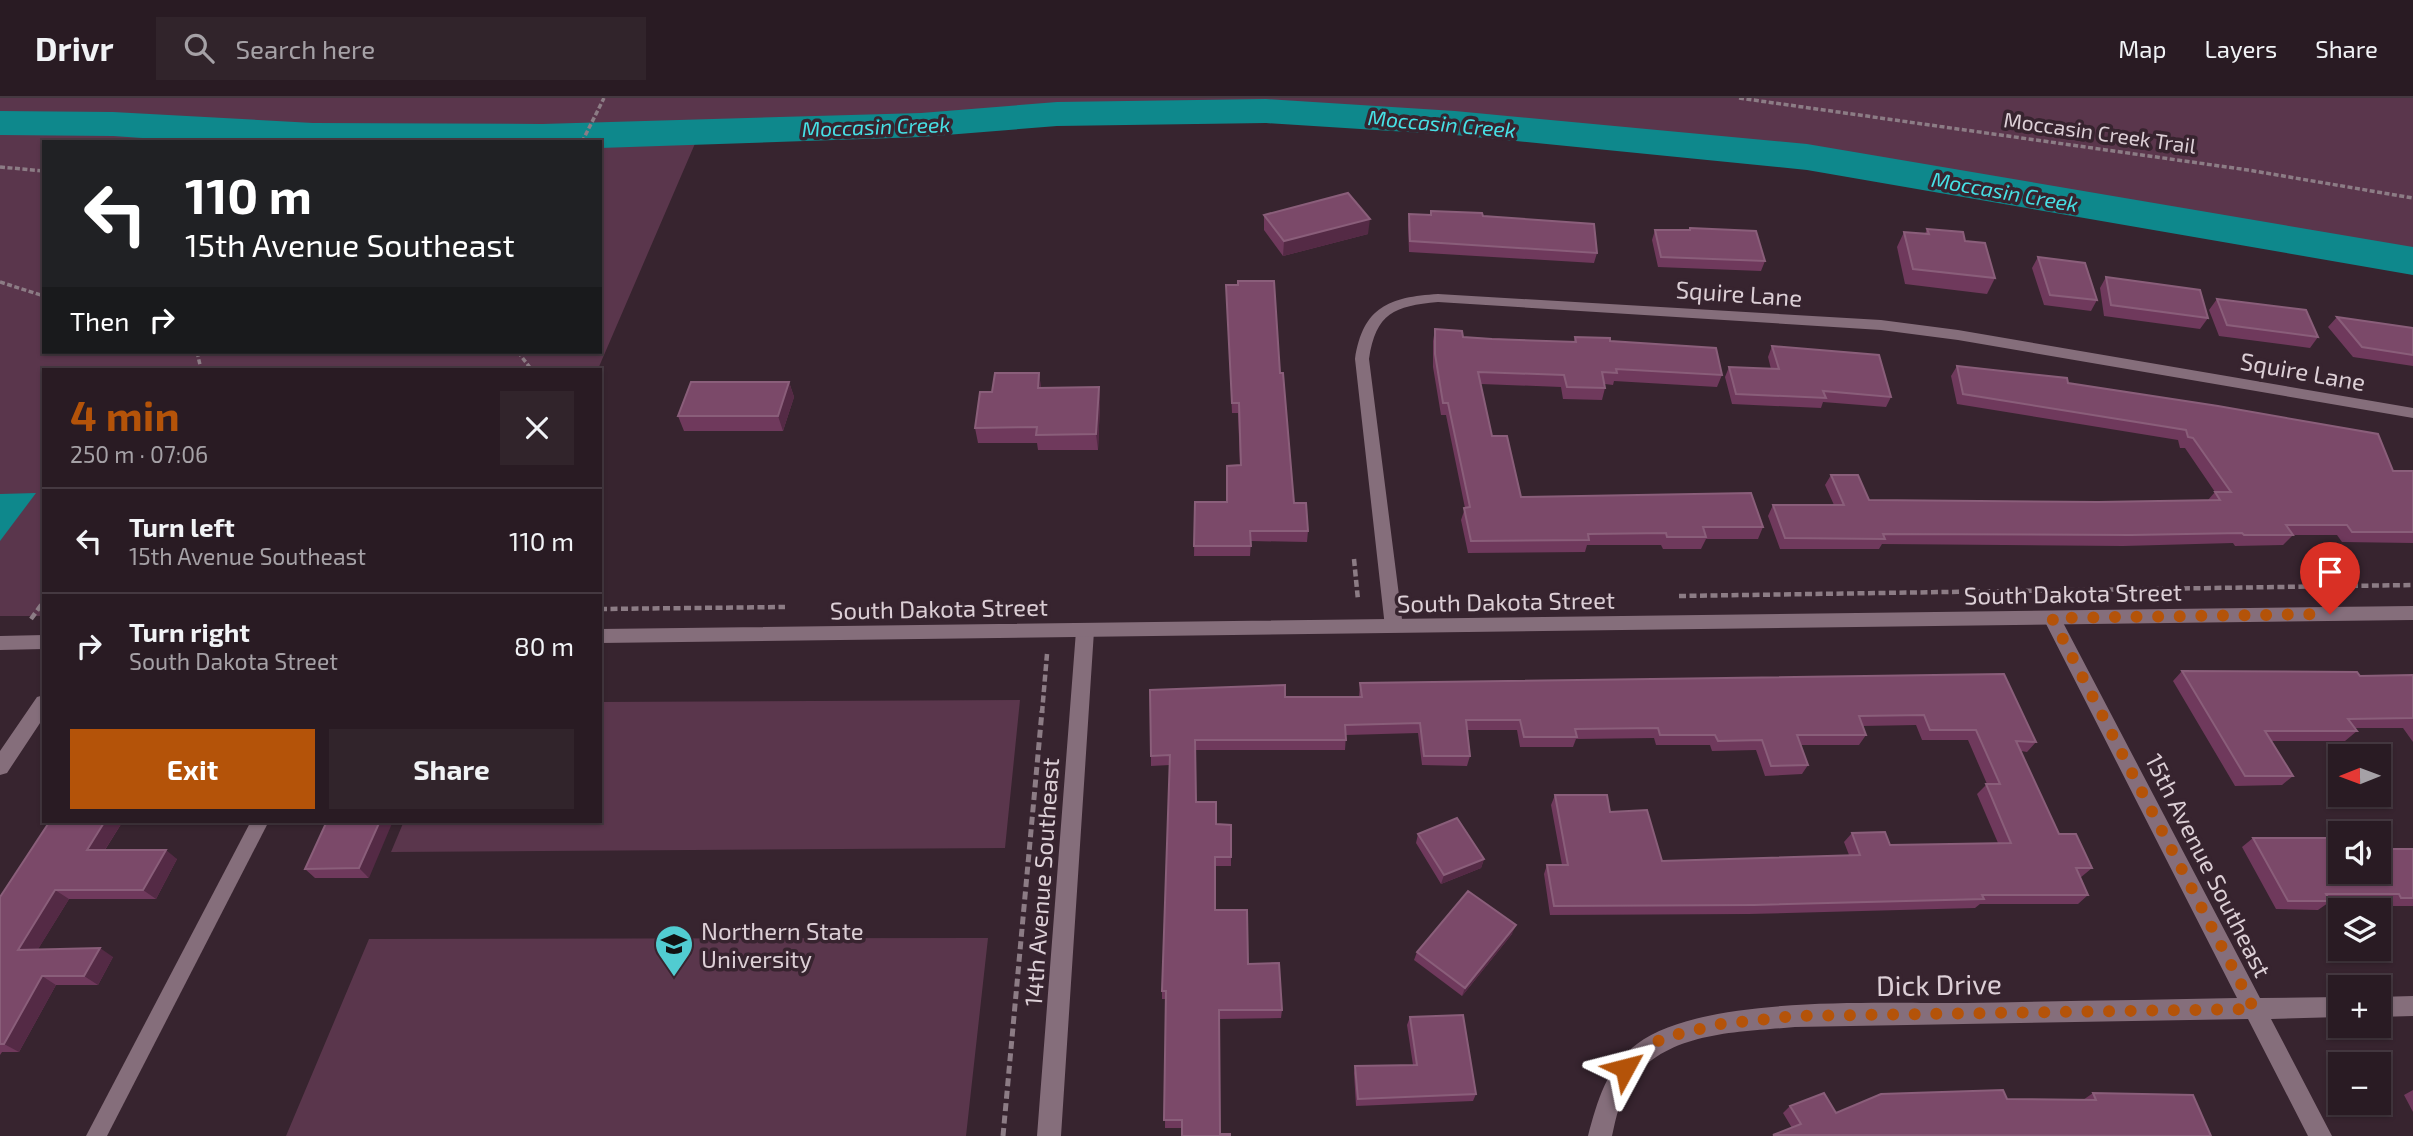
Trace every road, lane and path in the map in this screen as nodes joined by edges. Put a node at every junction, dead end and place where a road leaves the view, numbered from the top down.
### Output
1 (604, 98) edge
2 (1739, 98) edge
3 (583, 140) edge
4 (0, 167) edge
5 (42, 171) edge
6 (2413, 198) edge
7 (0, 282) edge
8 (42, 295) edge
9 (2413, 413) edge
10 (1354, 559) dead end
11 (2413, 585) edge
12 (1666, 596) dead end
13 (1390, 600) junction
14 (42, 604) edge
15 (2413, 613) edge
16 (33, 616) dead end
17 (2052, 618) junction
18 (1394, 627) junction
19 (1085, 631) junction
20 (1048, 632) junction
21 (602, 636) edge
22 (42, 642) edge
23 (0, 643) edge
24 (42, 705) edge
25 (0, 767) edge
26 (259, 823) edge
27 (2413, 1006) edge
28 (2328, 1007) edge
29 (2391, 1007) edge
30 (2254, 1009) junction
31 (96, 1136) edge
32 (1003, 1136) edge
33 (1049, 1136) edge
34 (1600, 1136) edge
35 (2320, 1136) edge

1 - 3 path
2 - 6 path, Moccasin Creek Trail
4 - 5 path
7 - 8 path
9 - 13 street, Squire Lane
10 - 13 path
11 - 12 path
13 - 18 street, Squire Lane
14 - 16 path
15 - 17 street, South Dakota Street
17 - 18 street, South Dakota Street
17 - 30 street, 15th Avenue Southeast
18 - 19 street, South Dakota Street
19 - 20 street, South Dakota Street
19 - 33 street, 14th Avenue Southeast
20 - 21 street, South Dakota Street
20 - 32 path
22 - 23 street
24 - 25 street
26 - 31 lane
27 - 29 street
28 - 30 street, Dick Drive
30 - 34 street, Dick Drive
30 - 35 street, 15th Avenue Southeast

